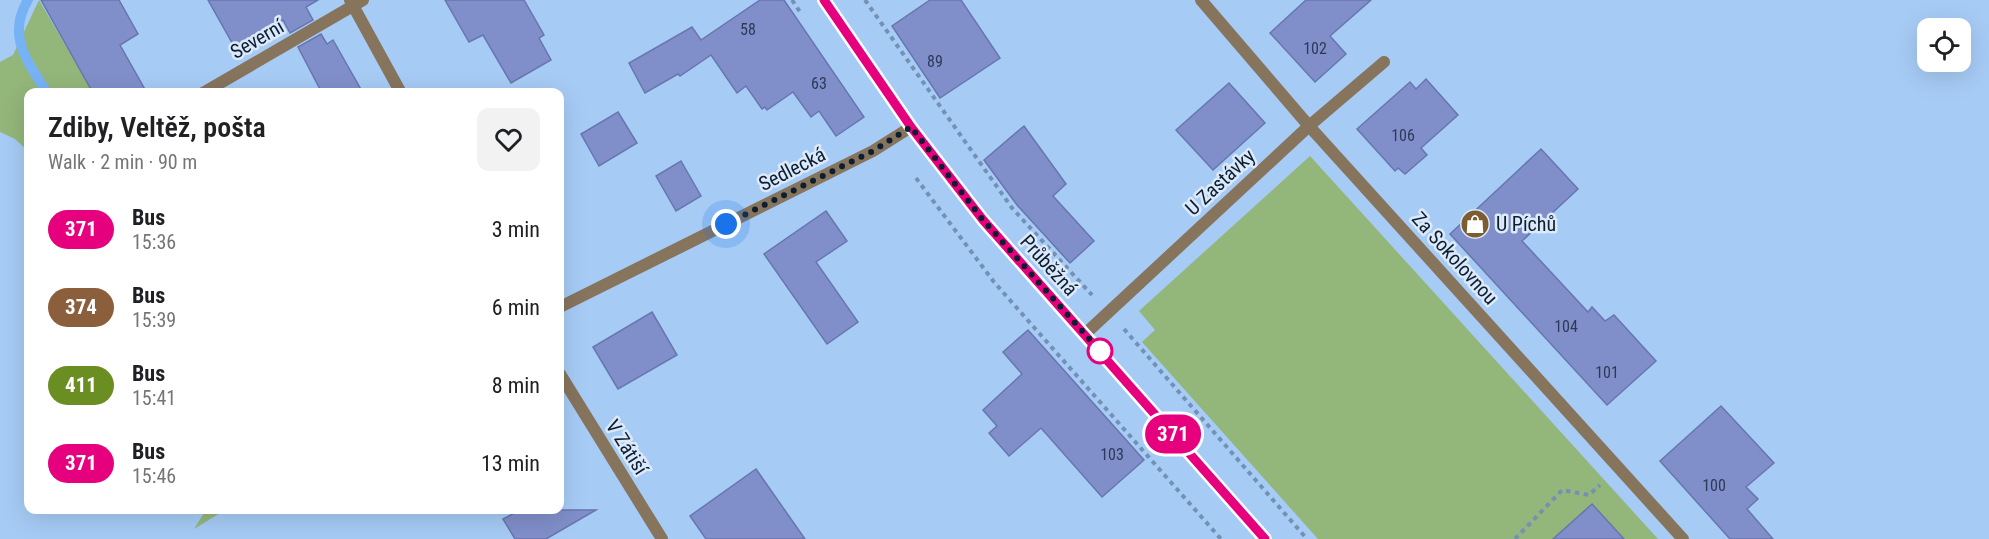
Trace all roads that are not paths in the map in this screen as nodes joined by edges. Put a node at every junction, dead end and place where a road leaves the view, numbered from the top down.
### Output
1 (824, 0) edge
2 (1201, 0) edge
3 (355, 2) edge
4 (1384, 62) dead end
5 (210, 88) edge
6 (398, 88) edge
7 (1309, 126) junction
8 (911, 127) junction
9 (564, 305) edge
10 (1085, 334) junction
11 (564, 380) edge
12 (662, 539) edge
13 (1266, 539) edge
14 (1683, 539) edge

1 - 8 street, Průběžná
2 - 7 street, Za Sokolovnou
3 - 5 street, Severní
3 - 6 street
4 - 7 street, U Zastávky
7 - 10 street, U Zastávky
7 - 14 street, Za Sokolovnou
8 - 9 street, Sedlecká
8 - 10 street, Průběžná
10 - 13 street, Průběžná
11 - 12 street, V Zátiší

